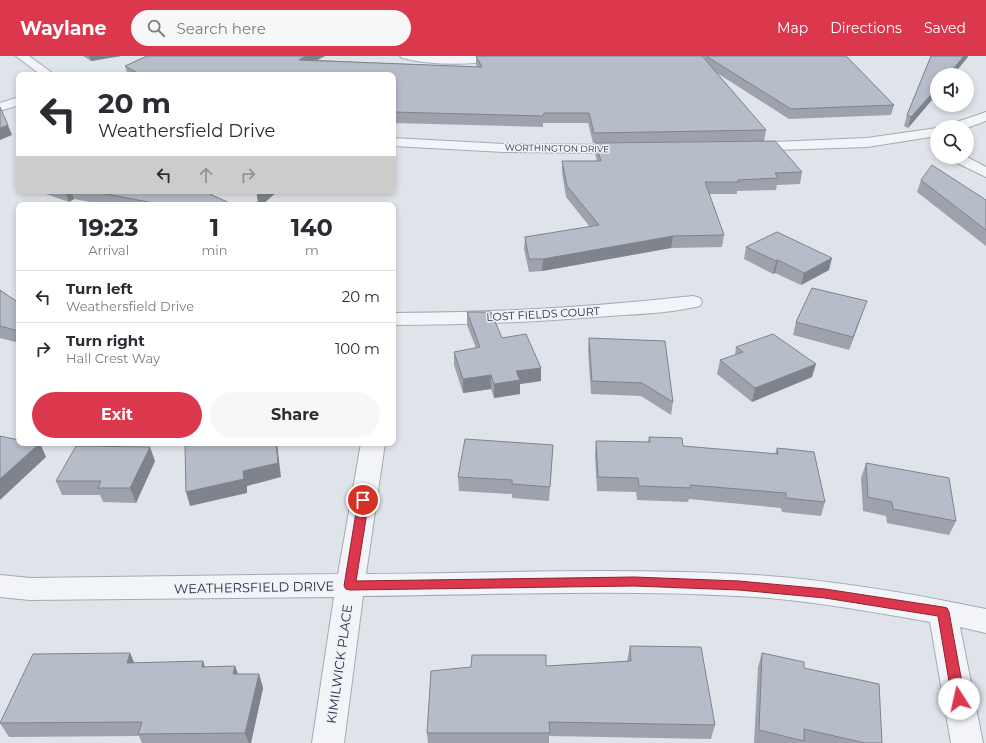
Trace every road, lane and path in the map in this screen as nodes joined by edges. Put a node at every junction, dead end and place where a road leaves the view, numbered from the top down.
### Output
1 (22, 56) edge
2 (406, 56) edge
3 (514, 56) edge
4 (45, 72) edge
5 (16, 102) edge
6 (0, 107) edge
7 (986, 116) edge
8 (974, 120) edge
9 (930, 133) edge
10 (916, 136) junction
11 (396, 142) edge
12 (930, 143) edge
13 (733, 147) edge
14 (638, 148) edge
15 (969, 164) edge
16 (986, 173) edge
17 (693, 302) dead end
18 (396, 319) edge
19 (372, 446) edge
20 (0, 586) edge
21 (350, 586) junction
22 (943, 612) junction
23 (986, 621) edge
24 (328, 743) edge
25 (967, 743) edge

1 - 4 street
2 - 3 street
5 - 6 street
7 - 8 street
9 - 10 street
10 - 12 street
10 - 13 street
11 - 14 street, WORTHINGTON DRIVE
15 - 16 street
17 - 18 street, LOST FIELDS COURT
19 - 21 street, KIMILWICK PLACE
20 - 21 street, WEATHERSFIELD DRIVE
21 - 22 street, WEATHERSFIELD DRIVE
21 - 24 street, KIMILWICK PLACE
22 - 23 street, WEATHERSFIELD DRIVE
22 - 25 street

